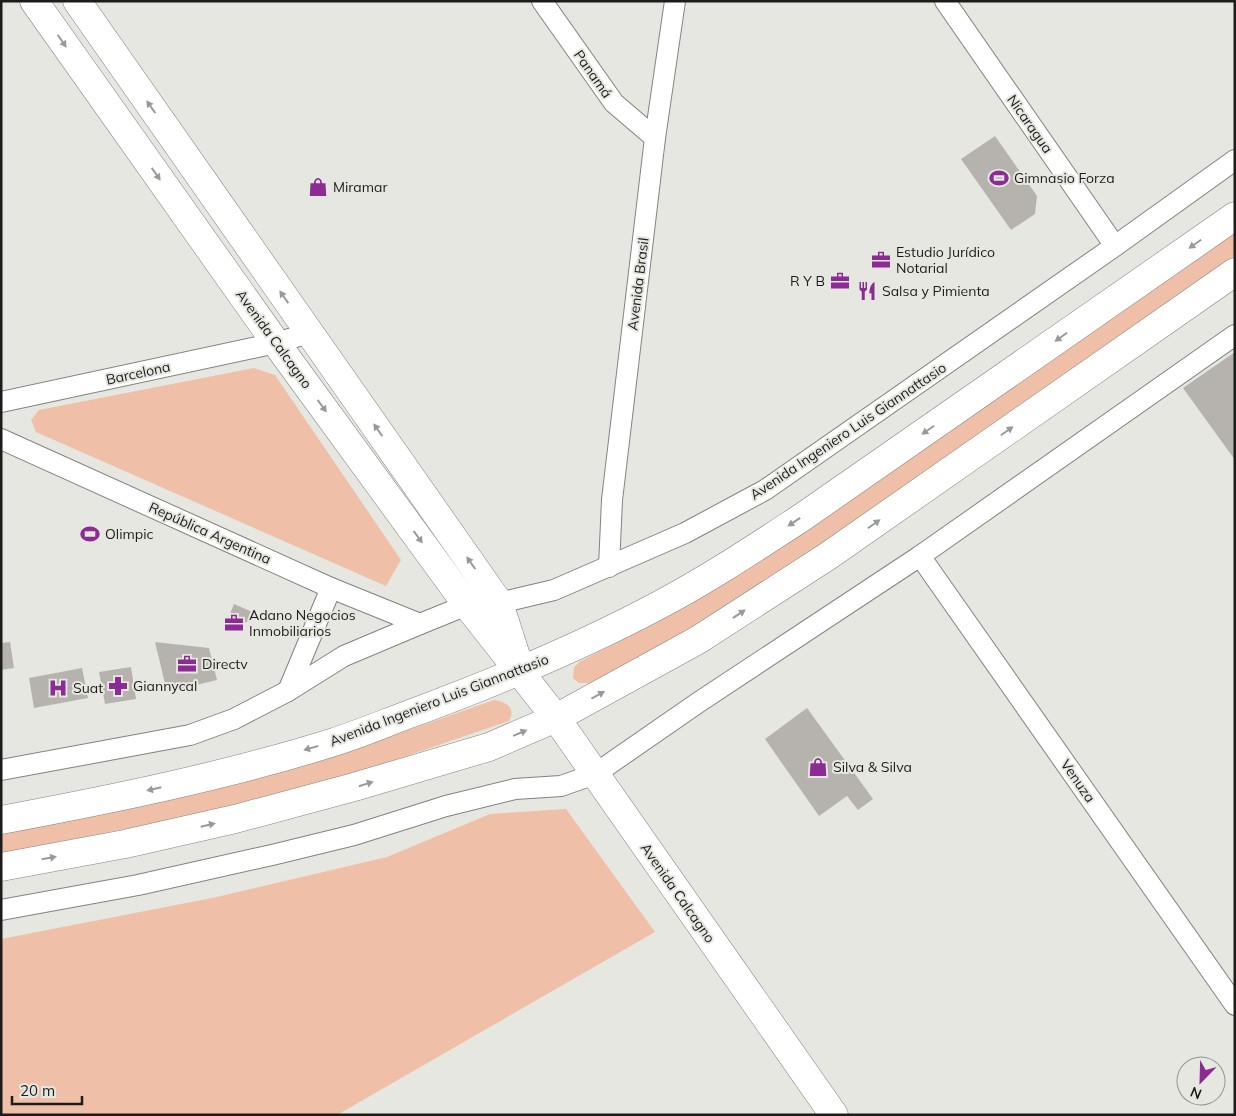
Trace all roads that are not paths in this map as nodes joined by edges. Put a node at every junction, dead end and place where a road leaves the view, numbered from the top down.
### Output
1 (34, 1) edge
2 (77, 1) edge
3 (542, 1) edge
4 (675, 1) edge
5 (945, 1) edge
6 (655, 138) junction
7 (1235, 160) edge
8 (1235, 216) edge
9 (1115, 246) junction
10 (1235, 272) edge
11 (309, 333) junction
12 (1235, 335) edge
13 (276, 343) junction
14 (1, 402) edge
15 (1, 439) edge
16 (920, 556) junction
17 (609, 567) junction
18 (331, 588) junction
19 (499, 603) junction
20 (468, 605) junction
21 (420, 624) junction
22 (521, 672) junction
23 (288, 691) junction
24 (556, 718) junction
25 (1, 770) edge
26 (595, 774) junction
27 (1, 820) edge
28 (1, 867) edge
29 (1, 910) edge
30 (1235, 1005) edge
31 (834, 1115) edge

1 -> 13 main road, Avenida Calcagno
11 -> 2 main road, Avenida Calcagno
3 - 6 street, Panamá
4 - 6 street, Avenida Brasil
5 - 9 street, Nicaragua
6 - 17 street, Avenida Brasil
7 - 9 street, Avenida Ingeniero Luis Giannattasio
8 -> 22 main road, Avenida Ingeniero Luis Giannattasio
9 - 17 street, Avenida Ingeniero Luis Giannattasio
24 -> 10 main road
11 - 13 street, Barcelona
19 -> 11 main road, Avenida Calcagno
12 - 16 street
13 - 14 street, Barcelona
13 -> 20 main road, Avenida Calcagno
15 - 18 street, República Argentina
16 - 26 street
16 - 30 street, Venuza
17 - 19 street, Avenida Ingeniero Luis Giannattasio
18 - 21 street, República Argentina
18 - 23 street
19 - 20 street, Avenida Ingeniero Luis Giannattasio
19 - 22 main road, Avenida Calcagno
20 - 21 street, Avenida Ingeniero Luis Giannattasio
20 - 22 main road, Avenida Calcagno
21 - 23 street, Avenida Ingeniero Luis Giannattasio
22 - 24 main road, Avenida Calcagno
22 -> 27 main road, Avenida Ingeniero Luis Giannattasio
23 - 25 street, Avenida Ingeniero Luis Giannattasio
24 - 26 main road, Avenida Calcagno
28 -> 24 main road
26 - 29 street
26 - 31 main road, Avenida Calcagno

